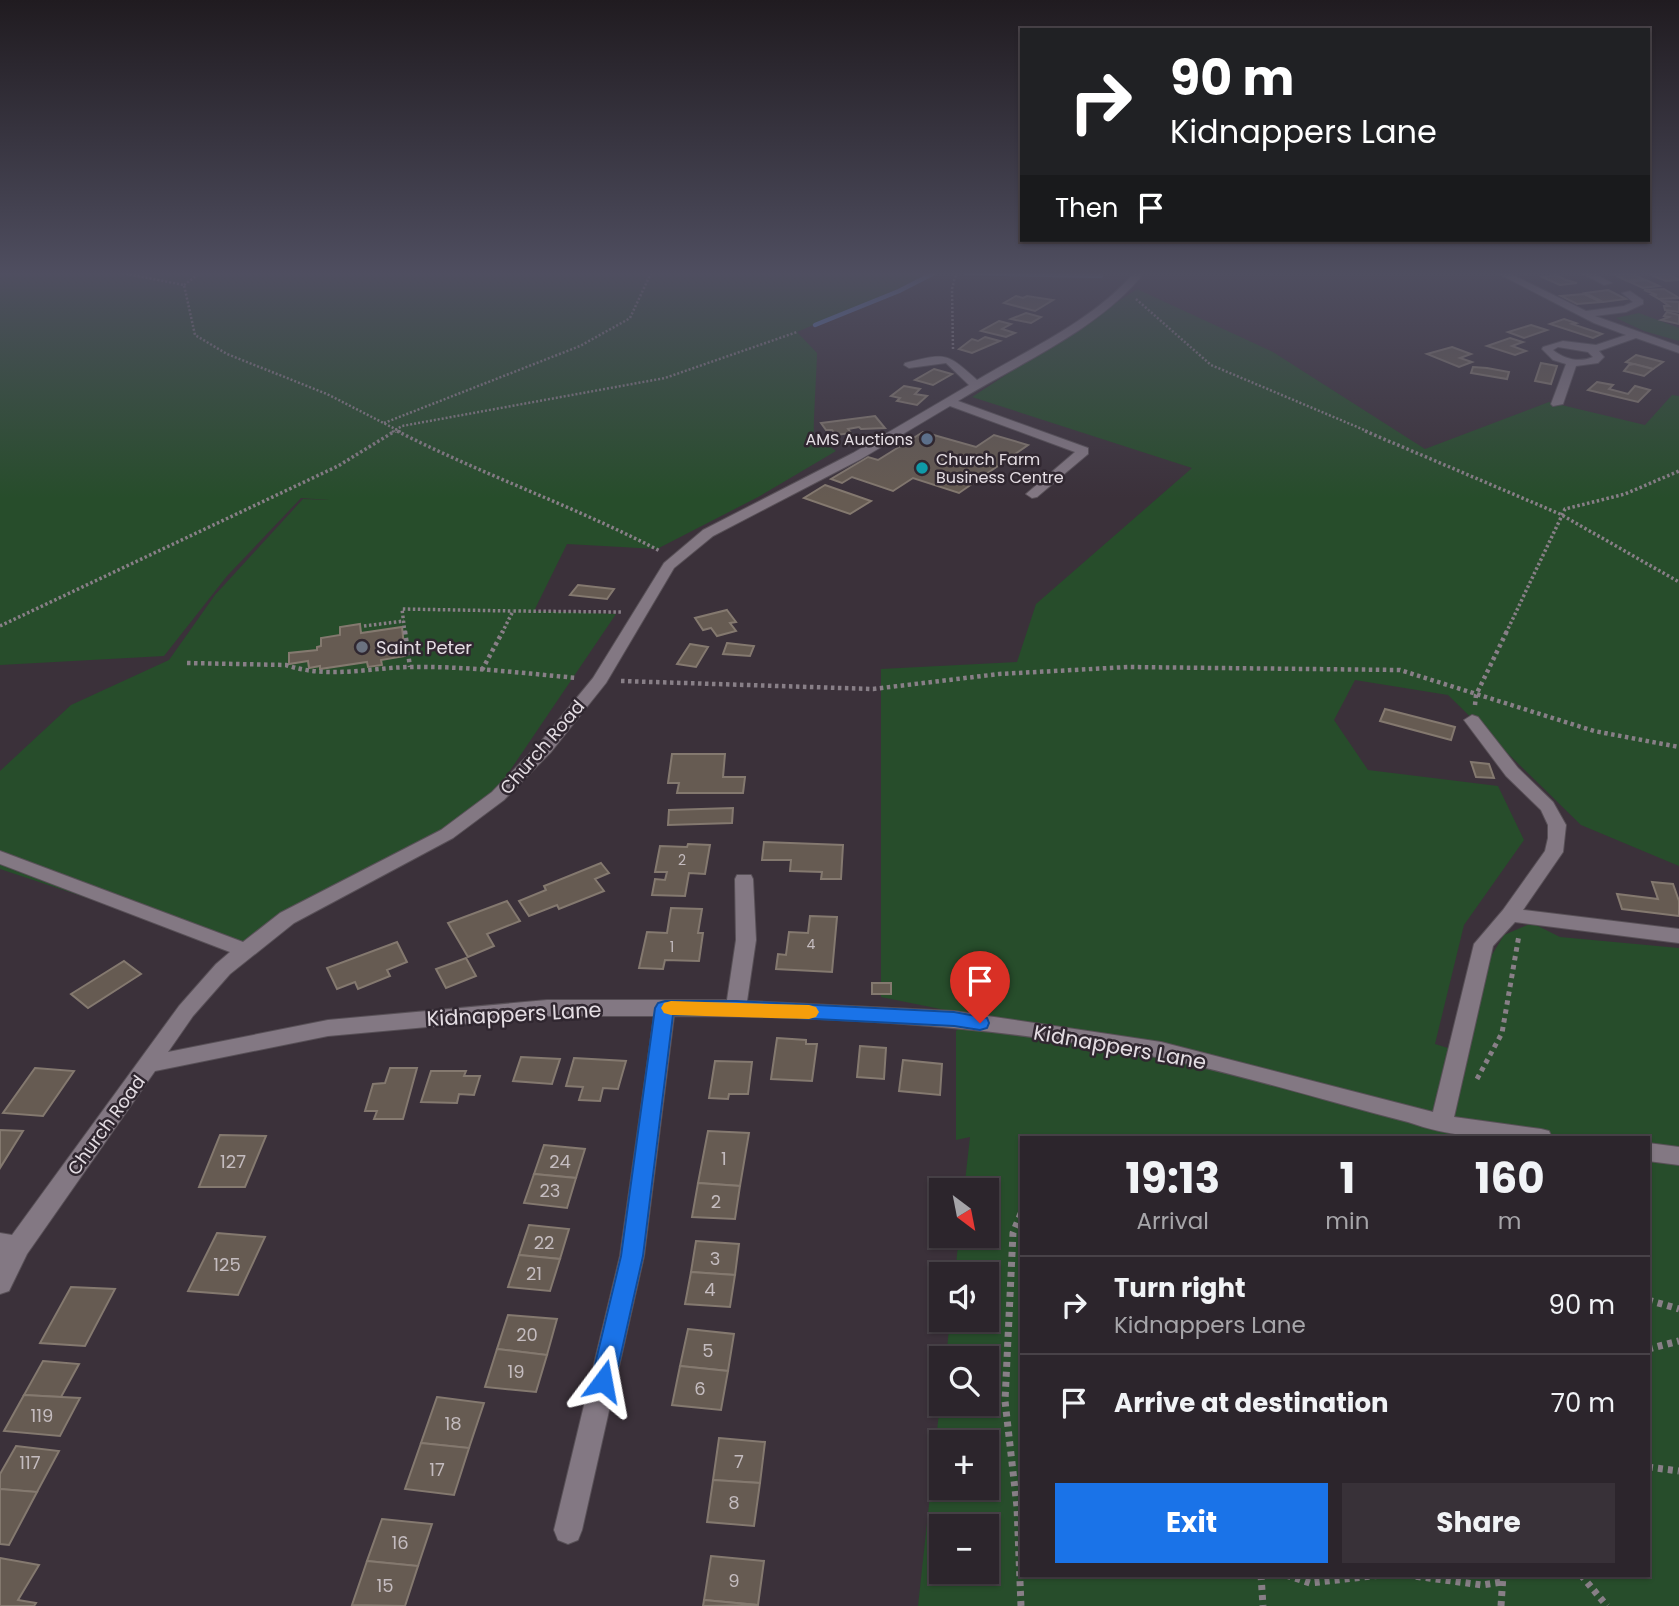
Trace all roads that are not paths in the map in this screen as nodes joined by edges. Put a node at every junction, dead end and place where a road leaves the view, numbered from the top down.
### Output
1 (1040, 348) edge
2 (1549, 348) edge
3 (1585, 348) edge
4 (1594, 348) edge
5 (1591, 349) junction
6 (1572, 362) junction
7 (909, 365) dead end
8 (977, 386) junction
9 (950, 402) junction
10 (1557, 404) dead end
11 (1032, 495) dead end
12 (1472, 720) dead end
13 (0, 857) edge
14 (744, 879) dead end
15 (1516, 916) junction
16 (1679, 936) edge
17 (244, 950) junction
18 (665, 1008) junction
19 (736, 1008) junction
20 (150, 1064) junction
21 (1441, 1124) junction
22 (1527, 1136) edge
23 (1650, 1152) edge
24 (1679, 1156) edge
25 (9, 1245) edge
26 (0, 1283) edge
27 (568, 1530) dead end

1 - 8 street, Church Road
2 - 6 street
3 - 5 street
4 - 5 street
5 - 6 street
6 - 10 street
7 - 8 street
8 - 9 street, Church Road
9 - 11 street
9 - 17 street, Church Road
12 - 15 street
13 - 17 street
14 - 19 street
15 - 16 street
15 - 21 street
17 - 20 street, Church Road
18 - 19 street, Kidnappers Lane
18 - 20 street, Kidnappers Lane
18 - 27 street
19 - 21 street, Kidnappers Lane
20 - 25 street, Church Road
21 - 22 street, Kidnappers Lane
23 - 24 street
25 - 26 street, Church Road

